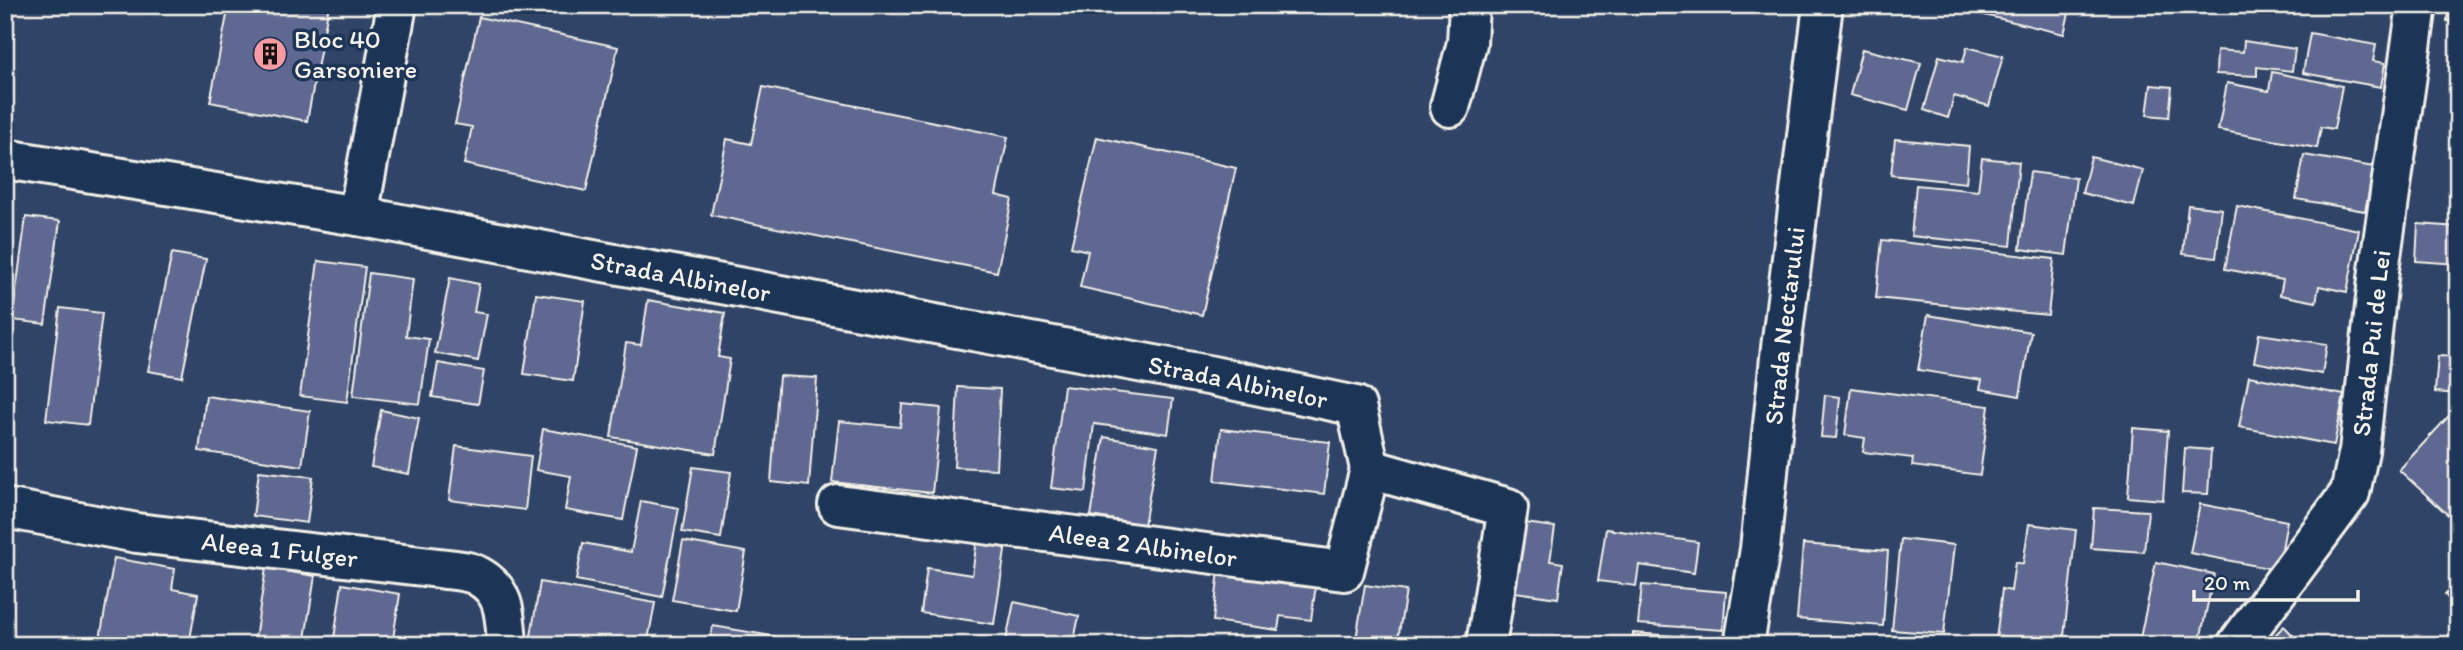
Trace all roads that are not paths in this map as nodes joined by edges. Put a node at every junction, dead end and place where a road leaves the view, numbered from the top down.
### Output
1 (397, 5) edge
2 (1469, 5) edge
3 (1823, 5) edge
4 (2417, 5) edge
5 (1450, 107) dead end
6 (5, 159) edge
7 (358, 216) junction
8 (1370, 469) junction
9 (838, 505) dead end
10 (5, 508) edge
11 (506, 645) edge
12 (1486, 645) edge
13 (1744, 645) edge
14 (2237, 645) edge

1 - 7 street
2 - 5 street
3 - 13 street, Strada Nectarului
4 - 14 street, Strada Pui de Lei
6 - 7 street, Strada Albinelor
7 - 8 street, Strada Albinelor
8 - 9 street, Aleea 2 Albinelor
8 - 12 street
10 - 11 street, Aleea 1 Fulger

